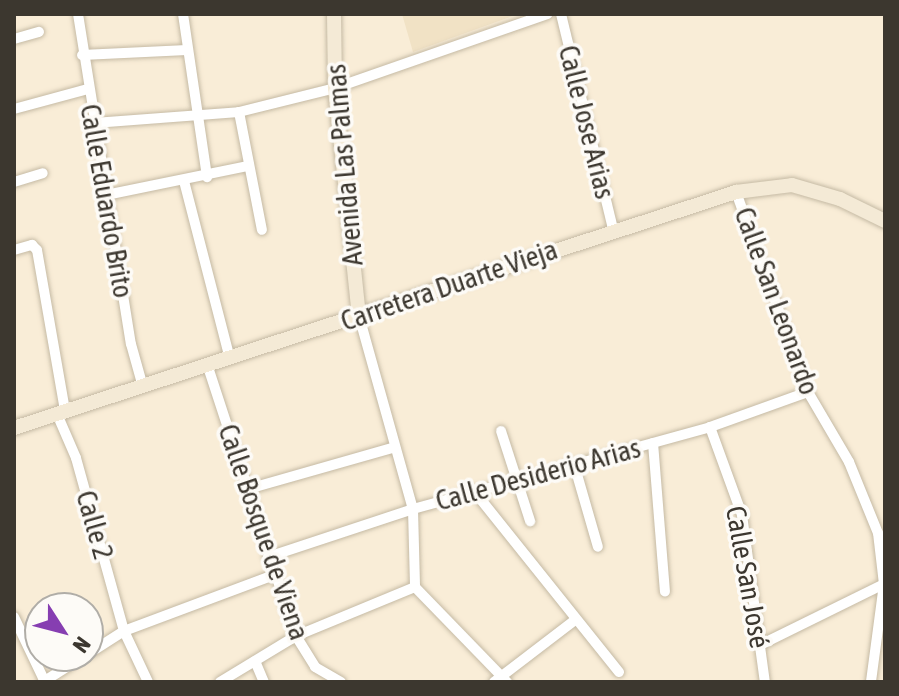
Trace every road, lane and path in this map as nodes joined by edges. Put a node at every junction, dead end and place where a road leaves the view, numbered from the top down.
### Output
1 (78, 14) edge
2 (183, 14) edge
3 (334, 14) edge
4 (548, 14) edge
5 (561, 14) edge
6 (39, 32) dead end
7 (14, 39) edge
8 (187, 50) junction
9 (82, 55) junction
10 (335, 88) junction
11 (88, 89) junction
12 (14, 109) edge
13 (239, 112) junction
14 (197, 117) junction
15 (94, 123) junction
16 (247, 166) junction
17 (43, 173) dead end
18 (207, 177) junction
19 (184, 181) junction
20 (14, 182) edge
21 (736, 192) junction
22 (106, 195) junction
23 (885, 221) edge
24 (613, 229) junction
25 (262, 230) dead end
26 (14, 250) edge
27 (359, 316) junction
28 (230, 359) junction
29 (208, 367) junction
30 (143, 387) junction
31 (808, 392) junction
32 (61, 412) junction
33 (710, 427) junction
34 (14, 428) edge
35 (501, 431) dead end
36 (653, 443) junction
37 (395, 447) junction
38 (574, 464) junction
39 (516, 480) junction
40 (248, 489) junction
41 (474, 491) junction
42 (413, 509) junction
43 (530, 521) dead end
44 (598, 547) dead end
45 (268, 557) junction
46 (274, 575) junction
47 (884, 584) edge
48 (415, 587) junction
49 (665, 592) dead end
50 (14, 617) edge
51 (575, 620) junction
52 (124, 631) junction
53 (296, 636) junction
54 (104, 644) edge
55 (760, 645) junction
56 (255, 661) junction
57 (619, 672) dead end
58 (500, 680) edge
59 (44, 682) edge
60 (148, 682) edge
61 (220, 682) edge
62 (264, 682) edge
63 (341, 682) edge
64 (765, 682) edge
65 (871, 682) edge

1 - 9 street, Calle Eduardo Brito
2 - 8 street
3 - 10 main road, Avenida Las Palmas
4 - 10 street
5 - 24 street, Calle Jose Arias
6 - 7 street
8 - 9 street
8 - 14 street
9 - 11 street, Calle Eduardo Brito
10 - 13 street
10 - 27 main road, Avenida Las Palmas
11 - 12 street
11 - 15 street, Calle Eduardo Brito
13 - 14 street
13 - 16 street
14 - 15 street
14 - 18 street
15 - 22 street, Calle Eduardo Brito
16 - 18 street
16 - 25 street
17 - 20 street
18 - 19 street
19 - 22 street
19 - 28 street
21 - 23 main road, Carretera Duarte Vieja
21 - 24 main road, Carretera Duarte Vieja
21 - 31 street, Calle San Leonardo
22 - 30 street, Calle Eduardo Brito
24 - 27 main road, Carretera Duarte Vieja
26 - 32 street, Calle 2
27 - 28 main road, Carretera Duarte Vieja
27 - 37 street
28 - 29 main road, Carretera Duarte Vieja
29 - 30 main road, Carretera Duarte Vieja
29 - 40 street, Calle Bosque de Viena
30 - 32 main road, Carretera Duarte Vieja
31 - 33 street, Calle Desiderio Arias
31 - 47 street, Calle San Leonardo
32 - 34 main road, Carretera Duarte Vieja
32 - 52 street, Calle 2
33 - 36 street, Calle Desiderio Arias
33 - 55 street, Calle San José
35 - 39 street
36 - 38 street, Calle Desiderio Arias
36 - 49 street
37 - 40 street
37 - 42 street
38 - 39 street, Calle Desiderio Arias
38 - 44 street
39 - 41 street, Calle Desiderio Arias
39 - 43 street
40 - 45 street, Calle Bosque de Viena
41 - 42 street, Calle Desiderio Arias
41 - 51 street
42 - 45 street, Calle Desiderio Arias
42 - 48 street
45 - 46 street, Calle Bosque de Viena
46 - 52 street
46 - 53 street, Calle Bosque de Viena
47 - 55 street
47 - 65 street, Calle San Leonardo
48 - 53 street
48 - 58 street
50 - 59 street
51 - 57 street
51 - 58 street
52 - 54 street
52 - 60 street, Calle 2
53 - 56 street
53 - 63 street, Calle Bosque de Viena
55 - 64 street, Calle San José
56 - 61 street
56 - 62 street

